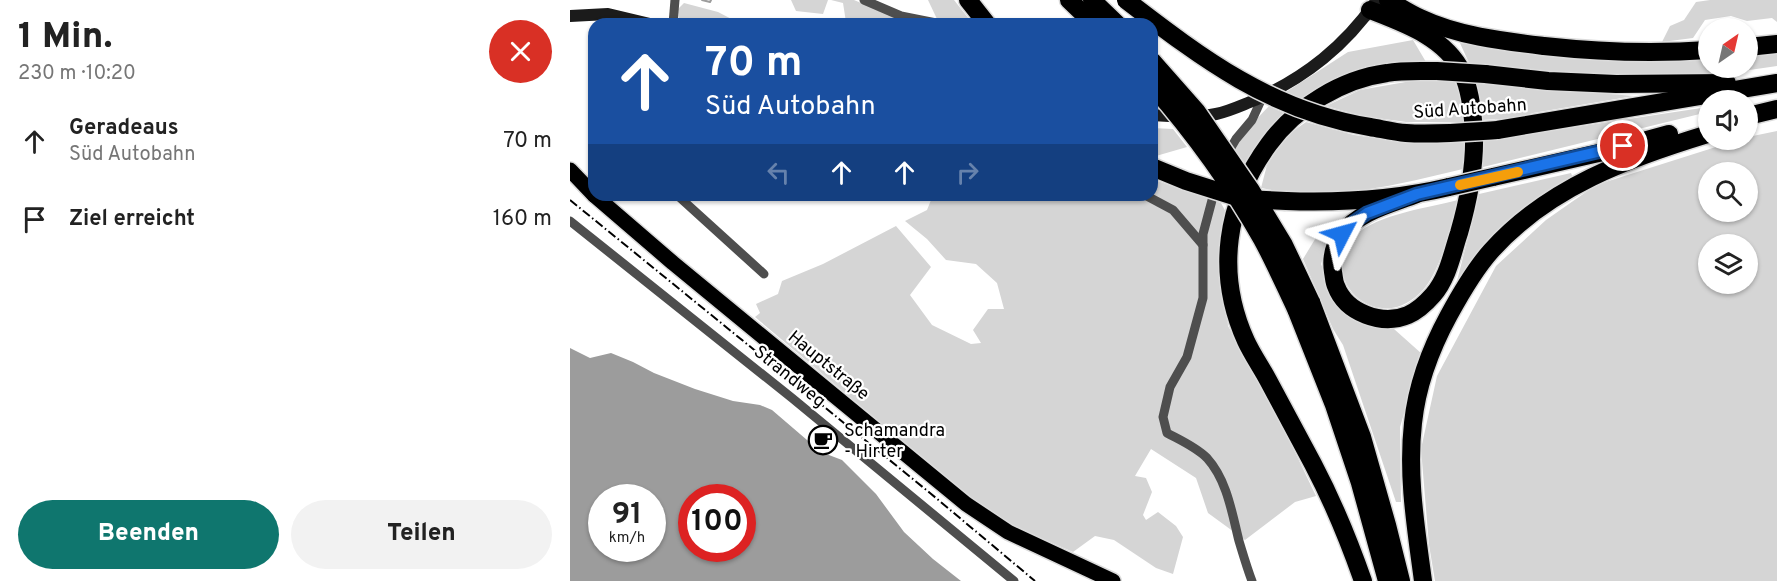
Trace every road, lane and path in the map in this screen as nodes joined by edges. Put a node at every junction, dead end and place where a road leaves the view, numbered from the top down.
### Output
1 (675, 0) edge
2 (864, 0) edge
3 (968, 0) edge
4 (1069, 0) edge
5 (1092, 0) edge
6 (1126, 0) edge
7 (1388, 0) edge
8 (1373, 5) edge
9 (570, 16) edge
10 (628, 18) edge
11 (673, 18) edge
12 (911, 18) edge
13 (982, 18) edge
14 (1088, 18) edge
15 (1111, 18) edge
16 (1149, 18) edge
17 (1158, 25) edge
18 (1777, 44) edge
19 (1758, 46) edge
20 (1698, 51) edge
21 (1158, 68) edge
22 (1771, 84) edge
23 (1158, 92) edge
24 (1263, 96) junction
25 (1158, 115) edge
26 (1698, 127) edge
27 (1698, 137) edge
28 (1158, 169) edge
29 (570, 170) edge
30 (588, 189) edge
31 (1417, 194) junction
32 (601, 201) edge
33 (684, 201) edge
34 (1156, 201) edge
35 (570, 221) edge
36 (1203, 245) junction
37 (764, 274) dead end
38 (1304, 306) junction
39 (1014, 581) edge
40 (1113, 581) edge
41 (1252, 581) edge
42 (1363, 581) edge
43 (1387, 581) edge
44 (1401, 581) edge
45 (1423, 581) edge

1 - 11 street
2 - 12 street
3 - 13 highway
4 - 14 highway
5 - 15 highway
6 - 16 highway, Süd Autobahn, bridge
7 - 20 highway
8 - 24 main road
8 - 31 highway
9 - 10 main road
17 - 22 highway, Süd Autobahn, bridge
18 - 19 highway
21 - 38 highway, bridge
22 - 42 highway, bridge
23 - 38 highway, bridge
24 - 25 main road
24 - 36 street
26 - 31 highway, bridge
27 - 45 highway
28 - 31 highway, bridge
29 - 30 main road, Hauptstraße
32 - 40 main road, Hauptstraße
33 - 37 street
34 - 36 street
35 - 39 street, Strandweg
36 - 41 street
38 - 43 highway
38 - 44 highway

